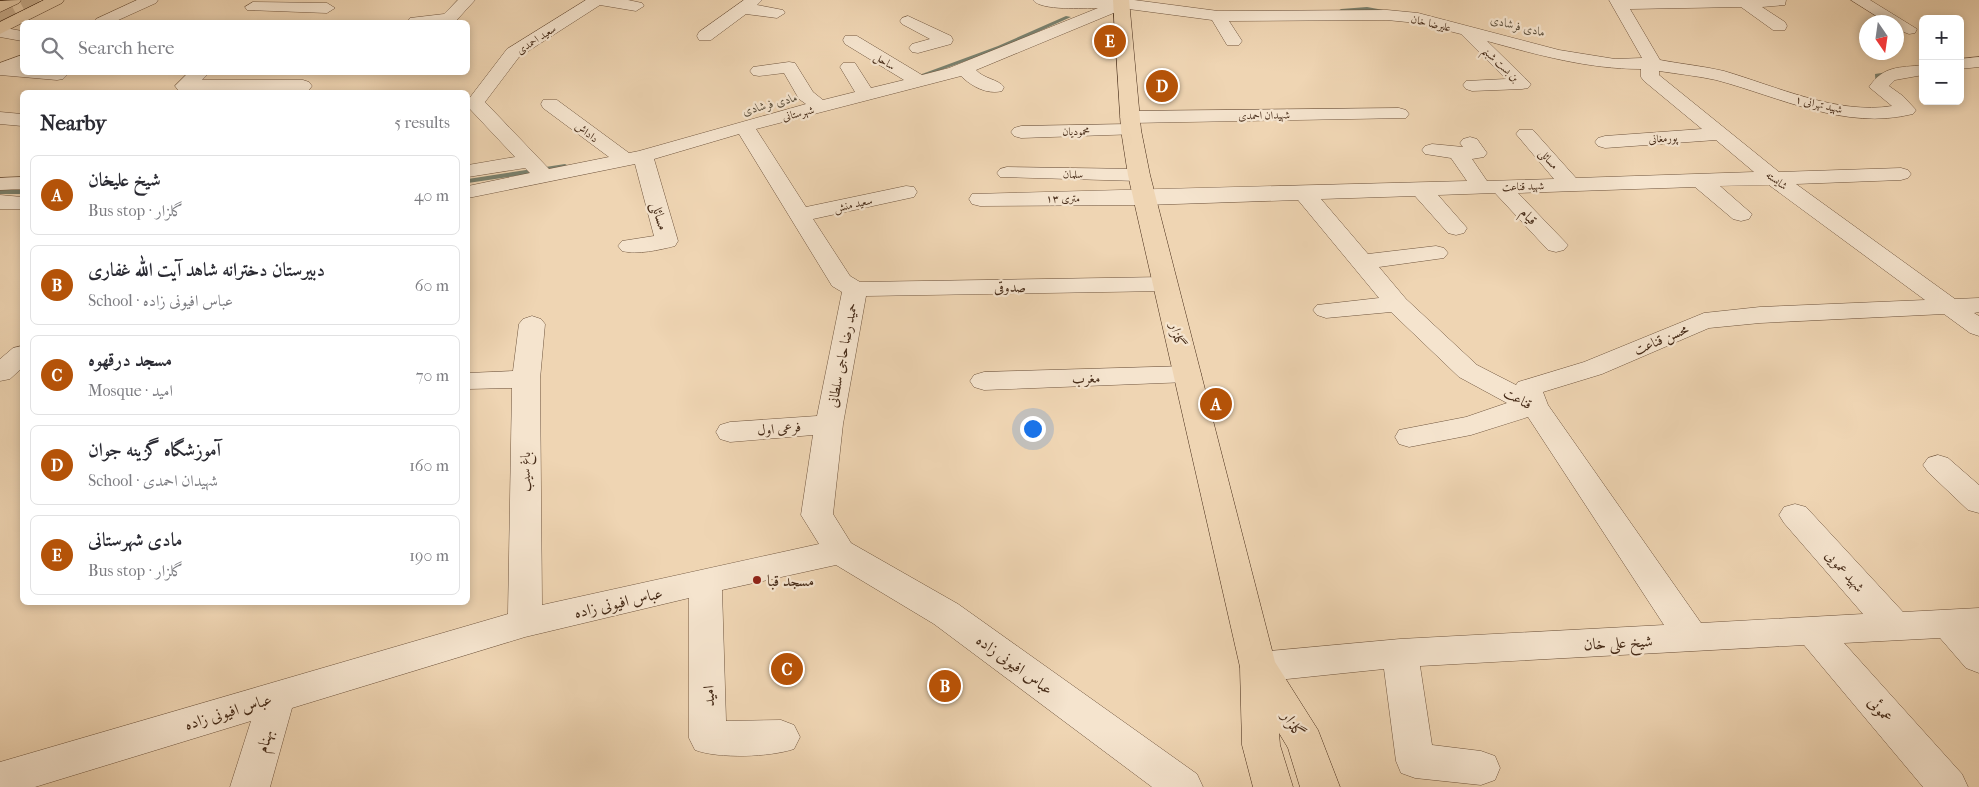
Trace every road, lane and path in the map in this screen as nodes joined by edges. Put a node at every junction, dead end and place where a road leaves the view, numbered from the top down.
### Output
1 (13, 0) edge
2 (56, 0) edge
3 (150, 0) edge
4 (467, 0) edge
5 (597, 0) edge
6 (1041, 0) edge
7 (1859, 0) edge
8 (1618, 2) edge
9 (1779, 2) dead end
10 (1121, 3) edge
11 (1745, 3) junction
12 (293, 4) edge
13 (748, 4) edge
14 (636, 6) dead end
15 (0, 7) edge
16 (253, 7) dead end
17 (1386, 7) edge
18 (327, 8) dead end
19 (777, 13) dead end
20 (1218, 16) junction
21 (106, 20) edge
22 (271, 20) edge
23 (449, 20) edge
24 (908, 21) dead end
25 (1779, 26) dead end
26 (1909, 29) dead end
27 (0, 31) edge
28 (1466, 31) junction
29 (20, 36) edge
30 (705, 36) dead end
31 (851, 40) dead end
32 (1233, 41) dead end
33 (514, 53) junction
34 (542, 58) dead end
35 (20, 61) edge
36 (1979, 62) edge
37 (810, 64) dead end
38 (1649, 64) junction
39 (1964, 64) edge
40 (789, 67) junction
41 (849, 67) dead end
42 (954, 67) junction
43 (759, 71) dead end
44 (1919, 71) edge
45 (20, 72) edge
46 (197, 75) edge
47 (919, 81) junction
48 (1472, 85) dead end
49 (303, 86) dead end
50 (995, 88) dead end
51 (863, 90) junction
52 (813, 101) junction
53 (550, 104) dead end
54 (1399, 114) dead end
55 (0, 118) edge
56 (20, 120) edge
57 (1130, 123) junction
58 (744, 126) junction
59 (1021, 132) dead end
60 (1526, 134) dead end
61 (1721, 134) junction
62 (1605, 142) dead end
63 (1432, 150) dead end
64 (626, 155) junction
65 (530, 161) junction
66 (470, 171) edge
67 (1008, 173) dead end
68 (1901, 174) dead end
69 (546, 177) junction
70 (1774, 178) junction
71 (1701, 180) junction
72 (20, 183) edge
73 (0, 184) edge
74 (1571, 185) junction
75 (1142, 186) junction
76 (471, 187) edge
77 (1491, 187) junction
78 (1421, 189) junction
79 (906, 192) dead end
80 (1304, 193) junction
81 (980, 199) dead end
82 (0, 202) edge
83 (20, 203) edge
84 (1742, 214) dead end
85 (801, 215) junction
86 (1456, 228) dead end
87 (630, 246) dead end
88 (1556, 246) dead end
89 (1436, 253) dead end
90 (1360, 262) junction
91 (1164, 284) junction
92 (855, 289) junction
93 (1397, 304) junction
94 (1979, 305) edge
95 (1949, 306) junction
96 (1326, 310) dead end
97 (532, 324) dead end
98 (1979, 328) edge
99 (20, 356) edge
100 (0, 373) edge
101 (1188, 374) junction
102 (526, 379) junction
103 (470, 381) edge
104 (984, 381) dead end
105 (1535, 406) junction
106 (829, 424) junction
107 (730, 432) dead end
108 (1410, 437) dead end
109 (1938, 465) dead end
110 (1979, 502) edge
111 (1795, 515) dead end
112 (840, 552) junction
113 (706, 581) junction
114 (525, 624) junction
115 (1964, 624) edge
116 (1894, 626) junction
117 (1813, 632) junction
118 (1692, 638) junction
119 (1400, 653) junction
120 (1979, 658) edge
121 (1258, 666) junction
122 (277, 696) junction
123 (781, 737) dead end
124 (1481, 768) dead end
125 (0, 780) edge
126 (250, 787) edge
127 (1183, 787) edge
128 (1273, 787) edge
129 (1320, 787) edge
130 (1948, 787) edge

1 - 15 main road
2 - 27 main road
3 - 21 street
4 - 23 street
5 - 14 street
5 - 33 street, سعید احمدی
6 - 10 street, علیرضا خان
7 - 26 street
8 - 11 street
8 - 38 street, شایسته
9 - 11 street
10 - 20 street, علیرضا خان
10 - 42 street, شهرستانی
10 - 57 main road, گلزار
11 - 25 street
12 - 16 street
12 - 18 street
12 - 22 street
13 - 19 street
13 - 30 street
17 - 20 street, علیرضا خان
17 - 28 street, علیرضا خان
20 - 32 street
24 - 42 street
27 - 29 street
28 - 38 street, علیرضا خان
28 - 48 street, بن بست شبنم
31 - 47 street, ساحل
33 - 34 street
33 - 65 street, سعید احمدی
35 - 45 street
36 - 39 street
37 - 40 street
38 - 44 street, شهید تهرانی ۱
38 - 61 street, شایسته
40 - 43 street
40 - 52 street
41 - 51 street
42 - 47 street, شهرستانی
42 - 50 street
46 - 49 street
47 - 51 street, شهرستانی
51 - 52 street, شهرستانی
52 - 58 street, شهرستانی
53 - 64 street, داداش
54 - 57 street, شهیدان احمدی
55 - 56 street
57 - 59 street, محمودیان
57 - 75 main road, گلزار
58 - 64 street, شهرستانی
58 - 85 street, حمید رضا حاجی سلطانی
60 - 74 street, مسائلی
61 - 62 street, پورمغانی
61 - 70 street, شایسته
63 - 77 street, قیام
64 - 69 street, شهرستانی
64 - 87 street, مسائلی
65 - 66 street
65 - 69 street, سعید احمدی
67 - 75 street, سلمان
68 - 70 street, شهید قناعت
69 - 76 street, شهرستانی
70 - 71 street, شهید قناعت
70 - 95 street, شایسته
71 - 74 street, شهید قناعت
71 - 84 street
72 - 73 street
74 - 77 street, شهید قناعت
75 - 80 street, شهید قناعت
75 - 81 street, ۱۳ متری
75 - 91 main road, گلزار
77 - 78 street, شهید قناعت
77 - 88 street, قیام
78 - 80 street, شهید قناعت
78 - 86 street
79 - 85 street, سعید منش
80 - 90 street, قناعت
82 - 83 street
85 - 92 street, حمید رضا حاجی سلطانی
89 - 90 street
90 - 93 street, قناعت
91 - 92 street, صدوقی
91 - 101 main road, گلزار
92 - 106 street, حمید رضا حاجی سلطانی
93 - 96 street
93 - 105 street, قناعت
94 - 95 street
95 - 98 street, شایسته
95 - 105 street, محسن قناعت
97 - 102 street, باغ سیب
99 - 100 street
101 - 104 street, مغرب
101 - 121 main road, گلزار
102 - 103 street
102 - 114 street, باغ سیب
105 - 108 street
105 - 118 street, قناعت
106 - 107 street, فرعی اول
106 - 112 street, حمید رضا حاجی سلطانی
109 - 110 street
111 - 116 street, شهید عمویی
112 - 113 street, عباس افیونی زاده
112 - 127 street, عباس افیونی زاده
113 - 114 street, عباس افیونی زاده
113 - 123 street, امید
114 - 122 street, عباس افیونی زاده
115 - 116 street, شیخ علی خان
115 - 120 street
116 - 117 street, شیخ علی خان
117 - 118 street, شیخ علی خان
117 - 130 street, عموئی
118 - 119 street, شیخ علی خان
119 - 121 street, شیخ علی خان
119 - 124 street
121 - 128 main road, گلزار
121 - 129 main road, گلزار
122 - 125 street, عباس افیونی زاده
122 - 126 street, بهنام

